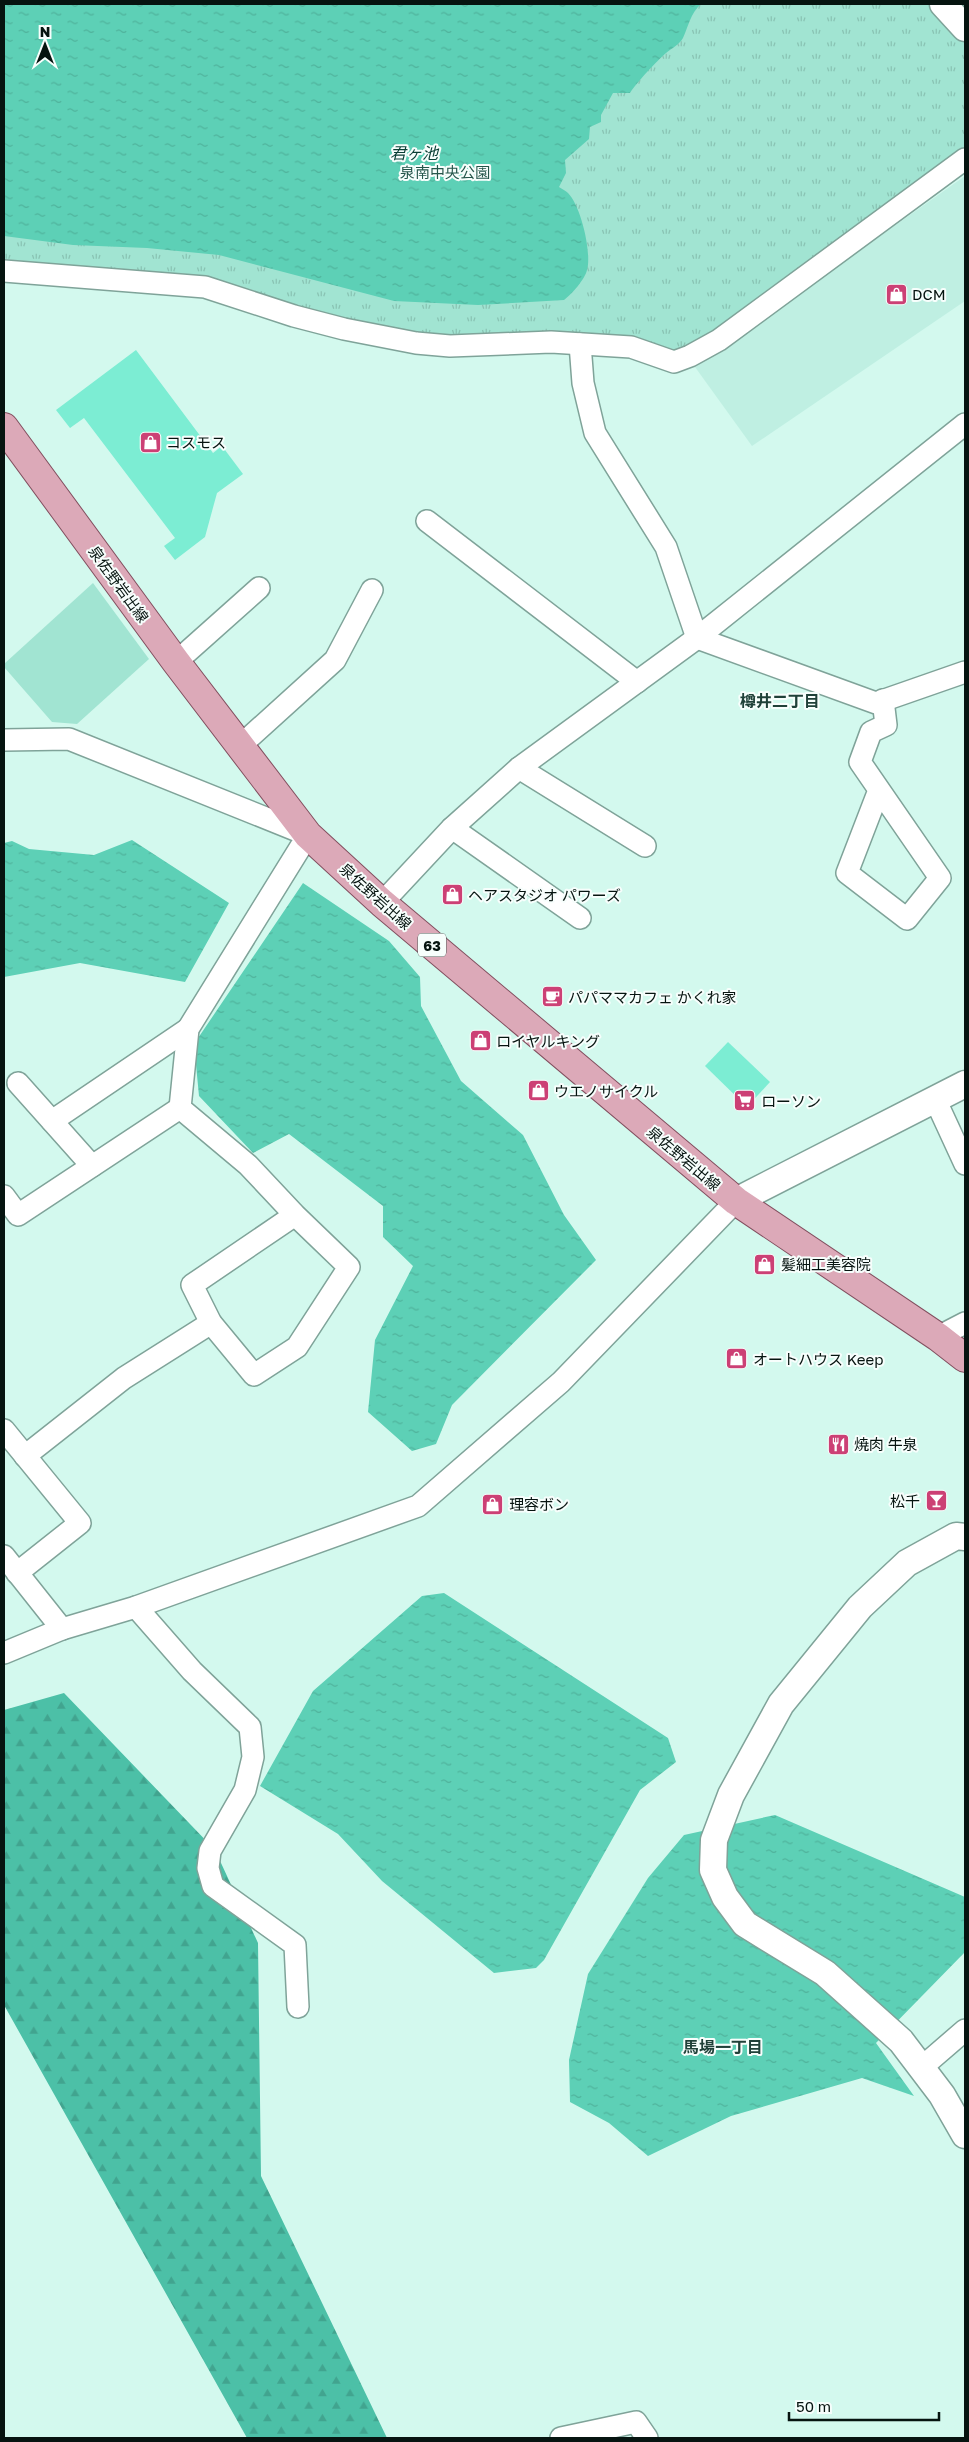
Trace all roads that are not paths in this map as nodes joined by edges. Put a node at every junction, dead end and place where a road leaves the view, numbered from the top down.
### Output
1 (943, 4) edge
2 (965, 28) edge
3 (965, 160) edge
4 (4, 271) edge
5 (580, 344) junction
6 (965, 424) edge
7 (4, 427) edge
8 (427, 521) dead end
9 (259, 588) dead end
10 (372, 590) dead end
11 (697, 638) junction
12 (176, 662) junction
13 (965, 672) edge
14 (637, 682) junction
15 (883, 700) junction
16 (4, 740) edge
17 (240, 746) junction
18 (519, 768) junction
19 (879, 790) junction
20 (452, 828) junction
21 (308, 835) junction
22 (645, 846) dead end
23 (382, 903) junction
24 (580, 918) dead end
25 (188, 1029) junction
26 (18, 1083) dead end
27 (965, 1084) edge
28 (936, 1099) junction
29 (180, 1108) junction
30 (52, 1121) junction
31 (965, 1164) edge
32 (92, 1166) junction
33 (4, 1196) edge
34 (736, 1201) junction
35 (295, 1215) junction
36 (211, 1322) junction
37 (965, 1323) edge
38 (938, 1337) junction
39 (965, 1358) edge
40 (4, 1430) edge
41 (25, 1456) junction
42 (965, 1537) edge
43 (4, 1556) edge
44 (17, 1573) junction
45 (136, 1607) junction
46 (62, 1629) junction
47 (4, 1653) edge
48 (298, 2007) dead end
49 (965, 2030) edge
50 (921, 2068) junction
51 (965, 2135) edge
52 (560, 2438) edge
53 (647, 2438) edge

1 - 2 street
3 - 5 street
4 - 5 street
5 - 11 street
6 - 11 street
7 - 12 main road, 泉佐野岩出線 / 63
8 - 14 street
9 - 12 street
10 - 17 street
11 - 14 street
11 - 15 street
12 - 17 main road, 泉佐野岩出線 / 63
13 - 15 street
14 - 18 street
15 - 19 street
16 - 21 street
17 - 21 main road, 泉佐野岩出線 / 63
18 - 20 street
18 - 22 street
19 - 19 street
20 - 23 street
20 - 24 street
21 - 23 main road, 泉佐野岩出線 / 63
21 - 25 street
23 - 34 main road, 泉佐野岩出線 / 63
25 - 29 street
25 - 30 street
26 - 30 street
27 - 28 street
28 - 31 street
28 - 34 street
29 - 32 street
29 - 35 street
30 - 32 street
32 - 33 street
34 - 38 main road, 泉佐野岩出線 / 63
34 - 45 street
35 - 36 street
35 - 36 street
36 - 41 street
37 - 38 street
38 - 39 main road, 泉佐野岩出線 / 63
40 - 41 street
41 - 44 street
42 - 50 street
43 - 44 street
44 - 46 street
45 - 46 street
45 - 48 street
46 - 47 street
49 - 50 street
50 - 51 street
52 - 53 street

